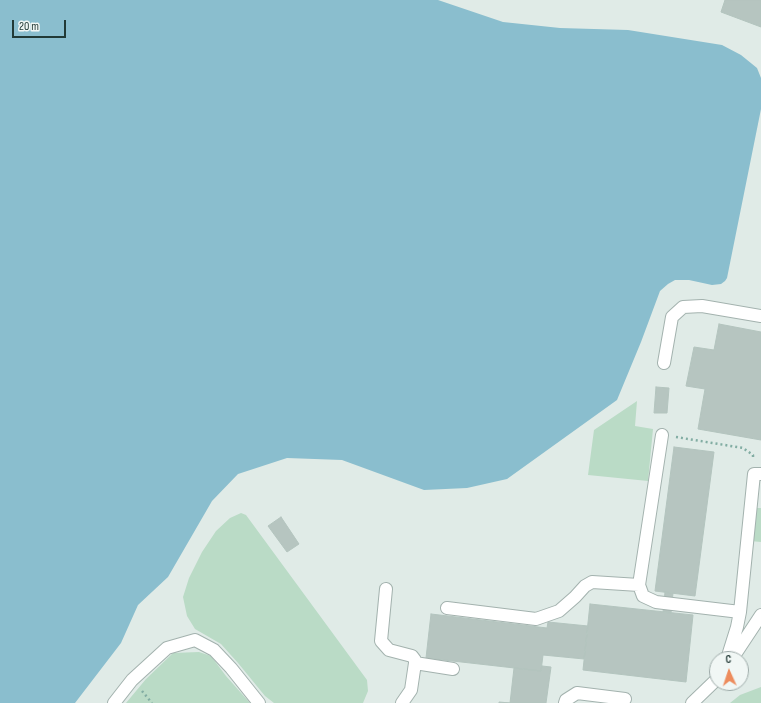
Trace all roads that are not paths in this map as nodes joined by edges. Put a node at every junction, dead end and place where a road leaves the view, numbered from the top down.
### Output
1 (761, 316) edge
2 (664, 363) dead end
3 (662, 435) road end
4 (757, 474) edge
5 (639, 585) junction
6 (386, 589) dead end
7 (447, 608) dead end
8 (740, 612) junction
9 (761, 615) edge
10 (730, 651) edge
11 (737, 651) edge
12 (415, 663) junction
13 (453, 669) dead end
14 (709, 687) edge
15 (625, 699) dead end
16 (404, 702) edge
17 (114, 703) edge
18 (259, 703) edge
19 (565, 703) edge
20 (692, 703) edge

1 - 2 street
3 - 5 street
4 - 8 street
5 - 7 street
5 - 8 street
6 - 12 street
8 - 10 street
9 - 11 street
12 - 13 street
12 - 16 street
14 - 20 street
15 - 19 street
17 - 18 street

